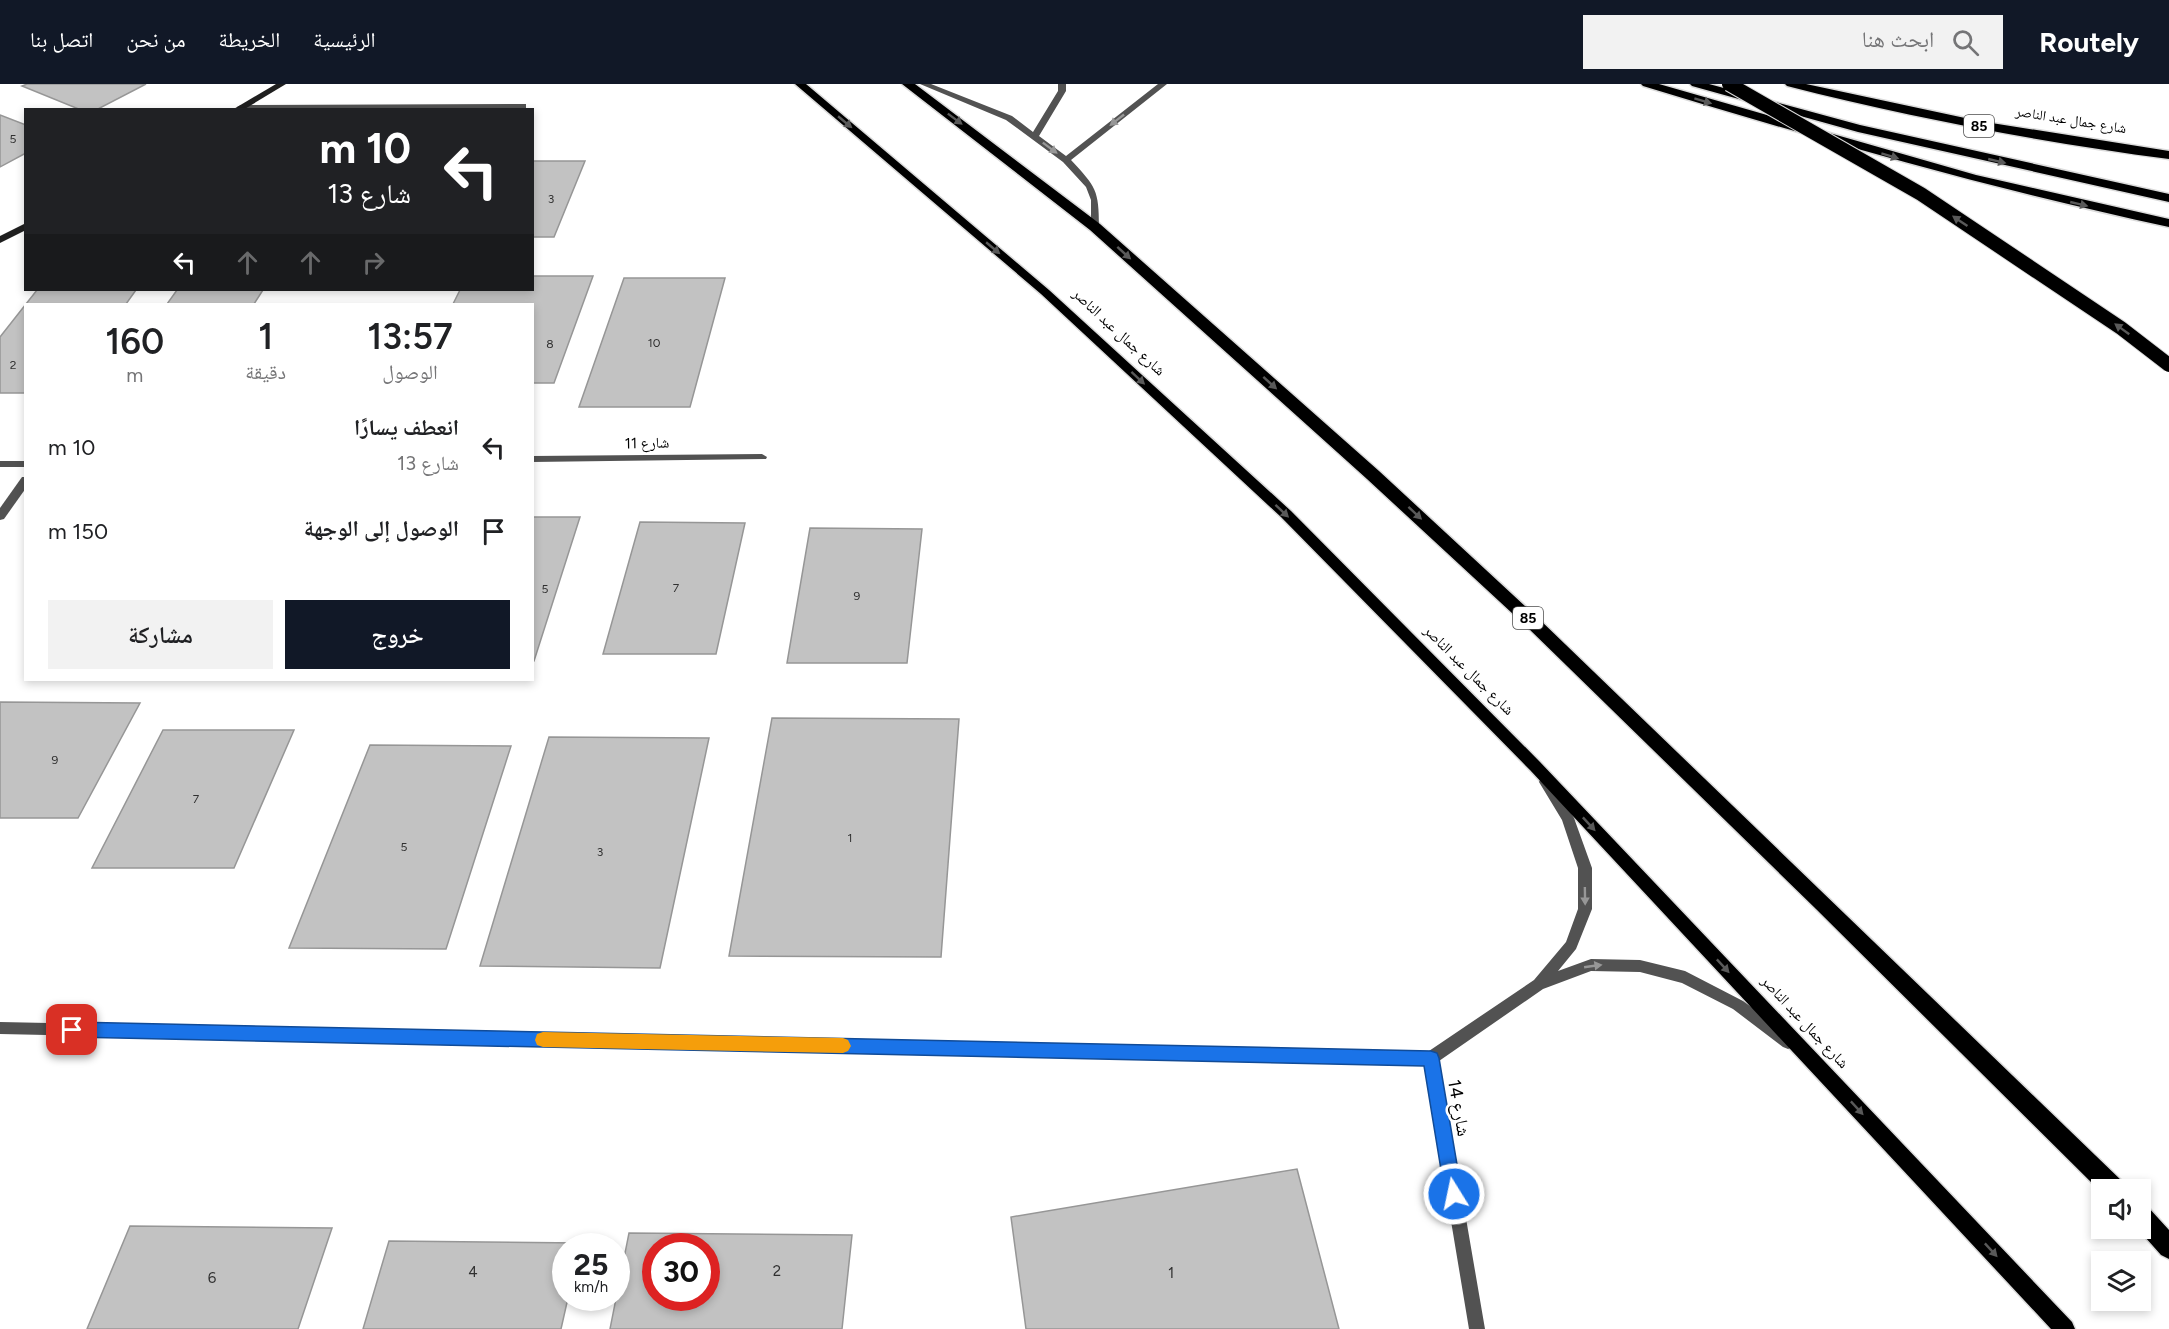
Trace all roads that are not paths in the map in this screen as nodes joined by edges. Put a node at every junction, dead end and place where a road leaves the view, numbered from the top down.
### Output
1 (282, 84) edge
2 (800, 84) edge
3 (908, 84) edge
4 (924, 84) edge
5 (1062, 84) edge
6 (1163, 84) edge
7 (1647, 84) edge
8 (1696, 84) edge
9 (1729, 84) edge
10 (1791, 84) edge
11 (523, 106) dead end
12 (238, 108) edge
13 (1034, 136) junction
14 (2169, 155) edge
15 (1066, 160) junction
16 (2169, 198) edge
17 (2169, 223) edge
18 (24, 227) edge
19 (1095, 227) junction
20 (0, 240) edge
21 (2169, 364) edge
22 (762, 457) dead end
23 (534, 459) edge
24 (0, 464) edge
25 (24, 464) edge
26 (24, 483) edge
27 (0, 516) edge
28 (1535, 766) junction
29 (1538, 985) junction
30 (0, 1028) edge
31 (1431, 1058) junction
32 (1810, 1059) junction
33 (2104, 1179) edge
34 (2151, 1227) edge
35 (2169, 1247) edge
36 (1477, 1329) edge
37 (2065, 1329) edge

1 - 12 street
2 -> 28 main road, شارع جمال عبد الناصر
3 -> 19 highway, 85
4 - 13 street
5 - 13 street
6 -> 15 street
7 -> 17 highway
8 -> 16 highway
21 -> 9 highway, bridge
10 - 14 highway, شارع جمال عبد الناصر / 85
11 - 12 street
13 -> 15 street
15 - 19 street
18 - 20 street
19 -> 33 highway, 85
22 - 23 street, شارع 11
24 - 25 street
26 - 27 street
28 -> 29 street
28 -> 32 main road, شارع جمال عبد الناصر
29 - 31 street
29 -> 32 street
30 - 31 street
31 - 36 street, شارع 14
32 -> 37 main road, شارع جمال عبد الناصر
34 - 35 highway

